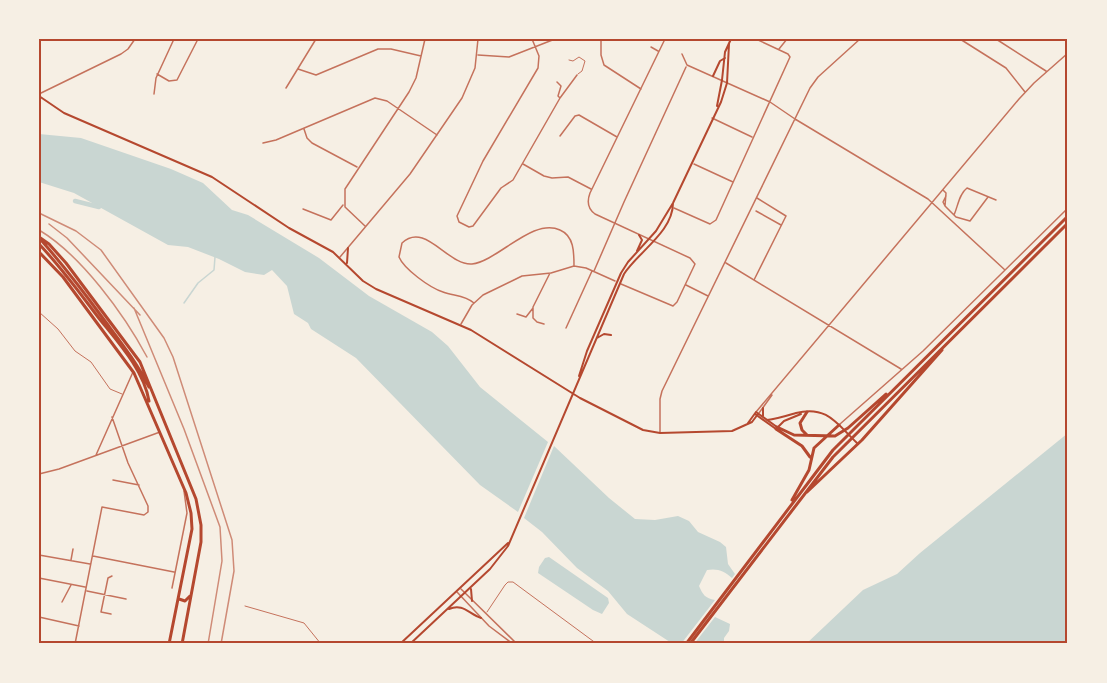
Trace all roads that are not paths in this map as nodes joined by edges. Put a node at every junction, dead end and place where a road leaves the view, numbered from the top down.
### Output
1 (135, 39) edge
2 (174, 39) edge
3 (198, 39) edge
4 (316, 39) edge
5 (425, 39) edge
6 (478, 39) edge
7 (532, 39) edge
8 (555, 39) edge
9 (601, 39) edge
10 (661, 39) edge
11 (731, 39) edge
12 (756, 39) edge
13 (787, 39) edge
14 (860, 39) edge
15 (960, 39) edge
16 (1065, 39) edge
17 (664, 40) edge
18 (999, 40) edge
19 (1068, 42) edge
20 (535, 47) junction
21 (651, 47) dead end
22 (779, 50) junction
23 (659, 51) junction
24 (1068, 53) edge
25 (682, 54) dead end
26 (477, 55) junction
27 (421, 56) junction
28 (726, 58) junction
29 (569, 60) dead end
30 (687, 66) junction
31 (298, 69) junction
32 (1046, 71) junction
33 (157, 74) junction
34 (577, 75) joint
35 (713, 76) junction
36 (722, 80) junction
37 (557, 82) dead end
38 (727, 83) junction
39 (286, 88) dead end
40 (641, 89) junction
41 (1025, 92) junction
42 (154, 94) dead end
43 (39, 95) edge
44 (560, 98) junction
45 (1019, 99) junction
46 (770, 102) junction
47 (1023, 102) dead end
48 (717, 108) junction
49 (398, 109) junction
50 (406, 114) junction
51 (404, 117) dead end
52 (712, 118) junction
53 (795, 119) junction
54 (1001, 121) junction
55 (1003, 124) dead end
56 (303, 129) junction
57 (992, 131) junction
58 (995, 134) dead end
59 (438, 135) junction
60 (560, 136) dead end
61 (618, 137) junction
62 (753, 137) junction
63 (263, 143) dead end
64 (429, 147) junction
65 (432, 150) dead end
66 (691, 163) junction
67 (523, 164) junction
68 (963, 165) junction
69 (966, 167) dead end
70 (358, 168) junction
71 (734, 182) junction
72 (592, 189) junction
73 (942, 189) junction
74 (989, 196) junction
75 (756, 197) junction
76 (996, 200) dead end
77 (932, 202) junction
78 (344, 204) junction
79 (671, 207) junction
80 (1068, 208) edge
81 (303, 209) dead end
82 (756, 211) dead end
83 (954, 215) junction
84 (1068, 216) edge
85 (614, 223) junction
86 (1068, 223) edge
87 (663, 225) junction
88 (782, 225) junction
89 (366, 227) junction
90 (1040, 228) dead end
91 (1044, 232) junction
92 (639, 235) junction
93 (39, 237) edge
94 (649, 240) junction
95 (654, 242) junction
96 (39, 244) edge
97 (348, 248) junction
98 (39, 252) edge
99 (635, 253) junction
100 (340, 257) junction
101 (725, 262) junction
102 (347, 264) junction
103 (574, 266) junction
104 (1005, 270) junction
105 (593, 271) junction
106 (551, 273) junction
107 (754, 280) junction
108 (619, 283) junction
109 (686, 285) junction
110 (708, 296) junction
111 (86, 298) junction
112 (474, 303) junction
113 (533, 307) junction
114 (39, 312) edge
115 (517, 314) dead end
116 (460, 324) junction
117 (544, 324) dead end
118 (829, 326) junction
119 (566, 328) dead end
120 (957, 332) junction
121 (611, 335) dead end
122 (597, 338) junction
123 (902, 370) junction
124 (133, 372) junction
125 (579, 376) junction
126 (903, 379) junction
127 (774, 392) junction
128 (122, 394) junction
129 (154, 396) junction
130 (149, 404) junction
131 (763, 408) junction
132 (805, 412) junction
133 (757, 414) junction
134 (112, 417) junction
135 (763, 417) junction
136 (767, 421) junction
137 (752, 422) junction
138 (746, 425) junction
139 (840, 426) junction
140 (776, 428) junction
141 (160, 432) junction
142 (660, 433) junction
143 (807, 436) junction
144 (856, 443) junction
145 (123, 447) junction
146 (96, 456) junction
147 (810, 459) junction
148 (39, 474) edge
149 (113, 480) dead end
150 (139, 486) junction
151 (184, 487) junction
152 (789, 509) junction
153 (510, 541) junction
154 (73, 549) dead end
155 (39, 555) edge
156 (93, 556) junction
157 (71, 561) junction
158 (91, 565) junction
159 (175, 572) junction
160 (112, 576) dead end
161 (39, 578) edge
162 (71, 584) junction
163 (472, 586) junction
164 (86, 587) junction
165 (172, 588) dead end
166 (460, 589) junction
167 (86, 591) junction
168 (457, 592) junction
169 (464, 593) junction
170 (105, 595) junction
171 (191, 595) junction
172 (461, 596) junction
173 (178, 598) junction
174 (126, 599) dead end
175 (472, 601) junction
176 (62, 602) dead end
177 (245, 606) dead end
178 (447, 609) junction
179 (111, 614) dead end
180 (485, 614) junction
181 (39, 617) edge
182 (482, 618) junction
183 (79, 626) junction
184 (75, 644) edge
185 (169, 644) edge
186 (182, 644) edge
187 (321, 644) edge
188 (400, 644) edge
189 (410, 644) edge
190 (513, 644) edge
191 (517, 644) edge
192 (597, 644) edge
193 (688, 644) edge

1 - 43 street
2 - 33 street
3 - 33 street
4 - 31 street
5 - 27 street
6 - 26 street
7 - 20 street
8 - 20 street
9 - 40 street
10 - 17 street
11 - 28 main road
12 - 22 street
13 - 22 street
14 - 53 street
15 - 41 street
16 - 19 street
17 - 23 street
18 - 32 street
20 - 26 street
20 - 67 street
21 - 23 street
22 - 46 street
23 - 40 street
24 - 32 street
25 - 30 street
26 - 59 street
27 - 31 street
27 - 49 street
28 - 35 main road
28 - 36 main road
28 - 38 main road
29 - 34 lane
30 - 35 street
30 - 85 street
31 - 39 street
32 - 41 street
33 - 42 street
34 - 44 street
35 - 36 street
36 - 38 street
36 - 48 main road
37 - 44 street
38 - 46 street
38 - 48 main road
40 - 61 street
41 - 45 street
43 - 100 main road
44 - 67 street
45 - 47 street
45 - 54 street
46 - 53 street
46 - 62 street
48 - 52 main road
49 - 50 street
49 - 56 street
49 - 70 street
50 - 51 street
50 - 59 street
52 - 62 street
52 - 66 main road
53 - 75 street
53 - 77 street
54 - 55 street
54 - 57 street
56 - 63 street
56 - 70 street
57 - 58 street
57 - 68 street
59 - 64 street
60 - 61 street
61 - 72 street
62 - 71 street
64 - 65 street
64 - 89 street
66 - 71 street
66 - 79 main road
67 - 72 street
68 - 69 street
68 - 73 street
70 - 78 street
71 - 79 street
72 - 85 street
73 - 77 street
73 - 83 street
74 - 76 street
74 - 83 street
74 - 83 street
75 - 88 street
75 - 101 street
77 - 104 street
77 - 118 street
78 - 81 street
78 - 89 street
79 - 87 main road
80 - 91 street
82 - 88 street
84 - 126 main road
85 - 92 street
85 - 105 street
86 - 120 main road
87 - 94 main road
87 - 95 main road
88 - 107 street
89 - 97 street
90 - 91 street
91 - 104 street
92 - 94 street
92 - 99 main road
93 - 111 main road
93 - 129 main road
94 - 95 street
94 - 99 main road
95 - 108 main road
95 - 109 street
96 - 111 main road
97 - 100 street
97 - 102 main road
98 - 124 main road
99 - 108 main road
100 - 102 main road
101 - 107 street
101 - 110 street
102 - 116 main road
103 - 105 street
103 - 106 street
103 - 112 street
104 - 123 street
105 - 108 street
105 - 119 street
106 - 112 street
106 - 113 street
107 - 118 street
108 - 109 street
108 - 122 main road
108 - 125 main road
109 - 110 street
110 - 142 street
111 - 129 main road
111 - 130 main road
112 - 116 street
113 - 115 street
113 - 117 street
114 - 128 lane
116 - 142 main road
118 - 123 street
118 - 127 street
120 - 144 main road
120 - 152 main road
121 - 122 main road
122 - 125 main road
123 - 139 street
124 - 128 street
124 - 130 main road
125 - 153 main road
126 - 143 main road
126 - 152 main road
127 - 131 street
127 - 133 street
128 - 134 street
129 - 171 main road
130 - 141 main road
131 - 133 street
131 - 135 main road
132 - 136 main road
132 - 139 main road
132 - 140 main road
132 - 143 main road
133 - 135 main road
133 - 136 main road
133 - 137 main road
133 - 138 main road
134 - 145 street
134 - 146 street
135 - 136 main road
136 - 137 main road
136 - 140 main road
137 - 138 main road
138 - 142 main road
139 - 144 main road
139 - 147 main road
140 - 143 main road
140 - 147 main road
141 - 145 street
141 - 151 main road
144 - 152 main road
145 - 146 street
145 - 150 street
146 - 148 street
147 - 152 main road
149 - 150 street
150 - 156 street
151 - 159 street
151 - 173 main road
152 - 193 main road
153 - 163 main road
153 - 166 main road
154 - 157 street
155 - 157 street
156 - 158 street
156 - 159 street
157 - 158 street
158 - 164 street
159 - 165 street
160 - 170 street
161 - 162 street
162 - 164 street
162 - 176 street
163 - 169 main road
163 - 175 main road
164 - 167 street
166 - 168 main road
166 - 169 street
167 - 170 street
167 - 183 street
168 - 172 street
168 - 188 main road
169 - 172 main road
169 - 175 street
170 - 174 street
170 - 179 street
171 - 173 main road
171 - 186 main road
172 - 178 main road
172 - 182 street
173 - 185 main road
175 - 180 street
177 - 187 lane
178 - 182 main road
178 - 189 main road
180 - 182 lane
180 - 191 street
180 - 192 lane
181 - 183 street
182 - 190 street
183 - 184 street

